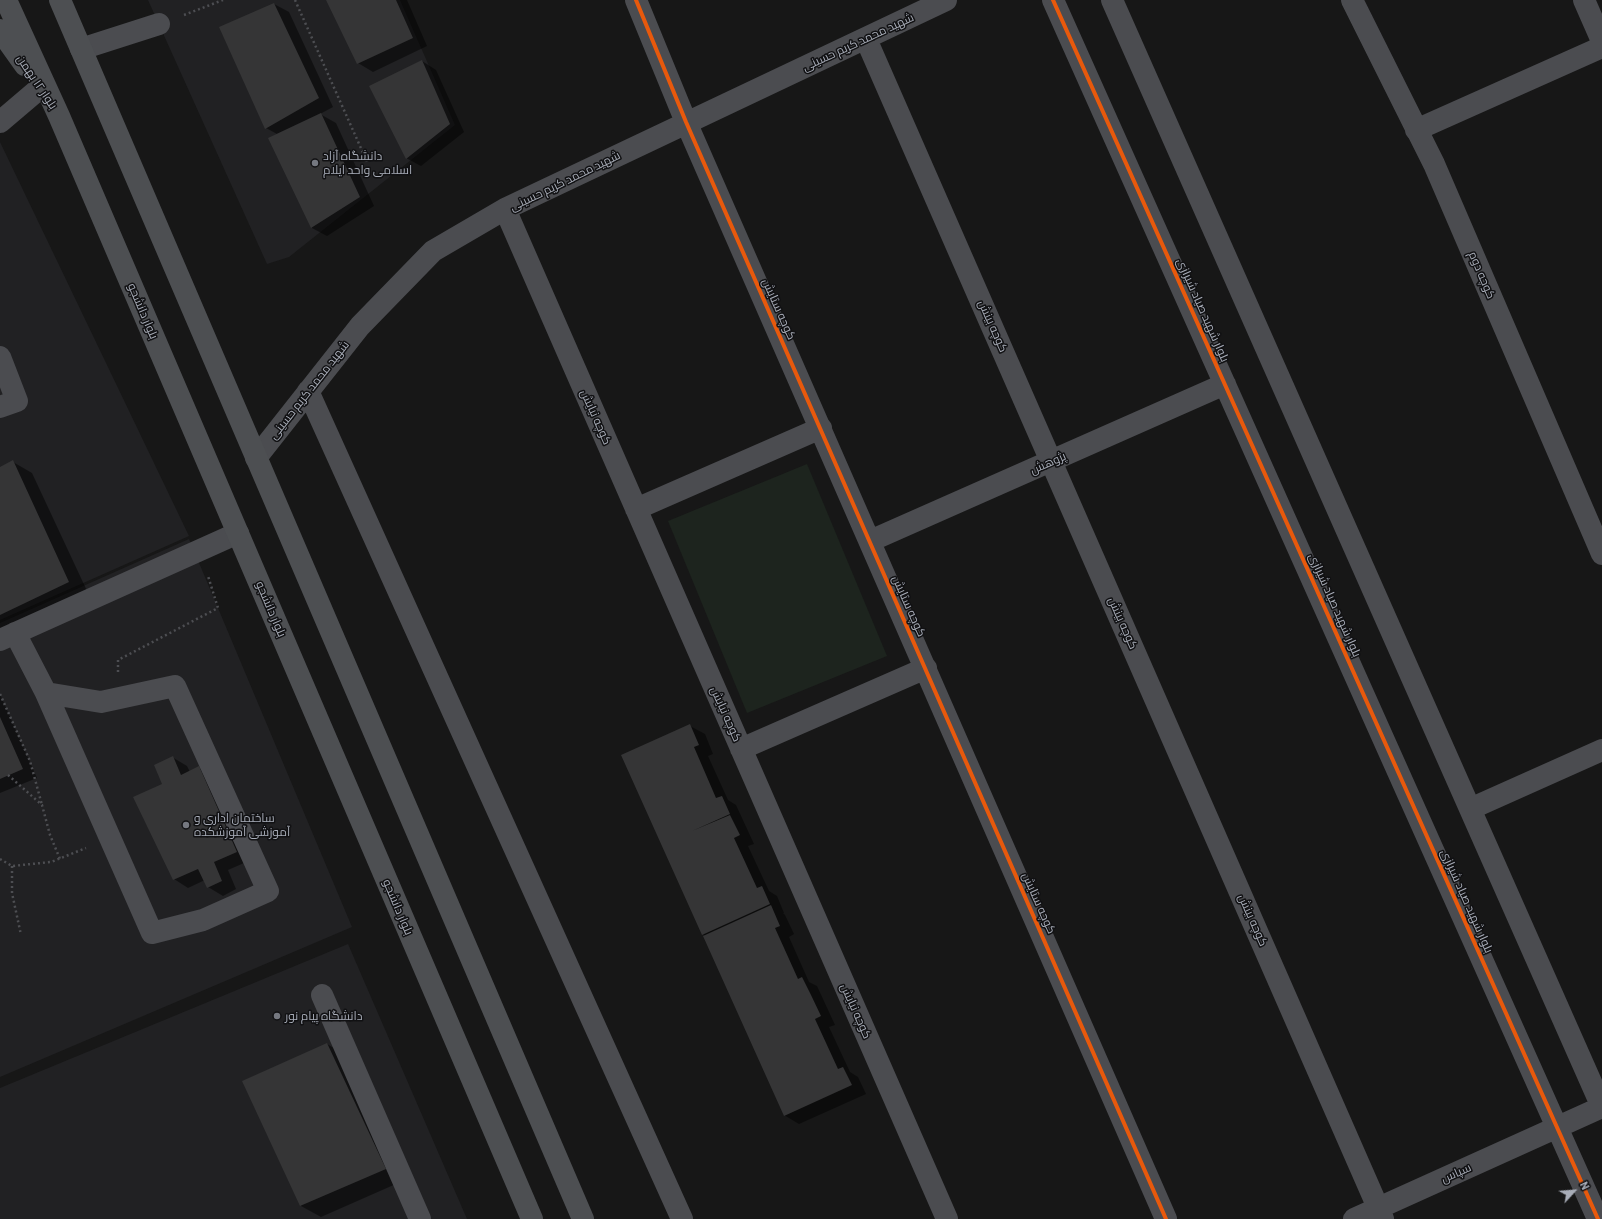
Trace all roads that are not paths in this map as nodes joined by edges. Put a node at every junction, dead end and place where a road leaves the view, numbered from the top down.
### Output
1 (6, 0) edge
2 (60, 0) edge
3 (636, 0) edge
4 (946, 0) edge
5 (1053, 0) edge
6 (1112, 0) edge
7 (1352, 0) edge
8 (1584, 0) edge
9 (159, 24) road end
10 (0, 30) edge
11 (866, 38) junction
12 (1602, 41) edge
13 (1602, 47) edge
14 (81, 49) junction
15 (40, 88) junction
16 (59, 116) junction
17 (0, 122) edge
18 (686, 122) junction
19 (1416, 130) junction
20 (505, 209) junction
21 (0, 357) edge
22 (1225, 384) junction
23 (308, 391) junction
24 (0, 407) edge
25 (821, 428) junction
26 (256, 458) junction
27 (1052, 461) junction
28 (636, 509) junction
29 (238, 533) junction
30 (870, 541) junction
31 (1602, 554) edge
32 (7, 636) edge
33 (926, 668) junction
34 (46, 693) junction
35 (741, 749) junction
36 (1602, 750) edge
37 (1470, 809) junction
38 (322, 995) dead end
39 (1602, 1107) edge
40 (1558, 1128) junction
41 (1381, 1214) edge
42 (420, 1219) edge
43 (532, 1219) edge
44 (583, 1219) edge
45 (682, 1219) edge
46 (947, 1219) edge
47 (1166, 1219) edge
48 (1354, 1219) edge
49 (1598, 1219) edge

1 - 16 main road, بلوار دانشجو
2 - 14 main road
3 - 18 street, کوچه ستایش
4 - 11 street, شهید محمد‌ کریم حسینی
5 - 22 street, بلوار شهید صیاد شیرازی
6 - 37 street
7 - 19 street, کوچه دوم
8 - 12 street
9 - 14 street
10 - 15 main road, بلوار ۱۲ بهمن
11 - 18 street, شهید محمد‌ کریم حسینی
11 - 27 street, کوچه بینش
13 - 19 street
14 - 26 main road
15 - 16 main road, بلوار ۱۲ بهمن
15 - 17 street
16 - 29 main road, بلوار دانشجو
18 - 20 street, شهید محمد‌ کریم حسینی
18 - 25 street, کوچه ستایش
19 - 31 street, کوچه دوم
20 - 23 street, شهید محمد‌ کریم حسینی
20 - 28 street, كوچه نيايش
21 - 24 street
22 - 27 street, پژوهش
22 - 40 street, بلوار شهید صیاد شیرازی
23 - 26 street, شهید محمد‌ کریم حسینی
23 - 45 street
25 - 28 street
25 - 30 street, کوچه ستایش
26 - 44 main road
27 - 30 street, پژوهش
27 - 41 street, کوچه بینش
28 - 35 street, كوچه نيايش
29 - 32 street
29 - 43 main road, بلوار دانشجو
30 - 33 street, کوچه ستایش
32 - 34 street
33 - 35 street
33 - 47 street, کوچه ستایش
34 - 34 street
35 - 46 street, كوچه نيايش
36 - 37 street
37 - 39 street
38 - 42 street
39 - 40 street, سپاس
40 - 41 street, سپاس
40 - 49 street, بلوار شهید صیاد شیرازی
41 - 48 street, سپاس

